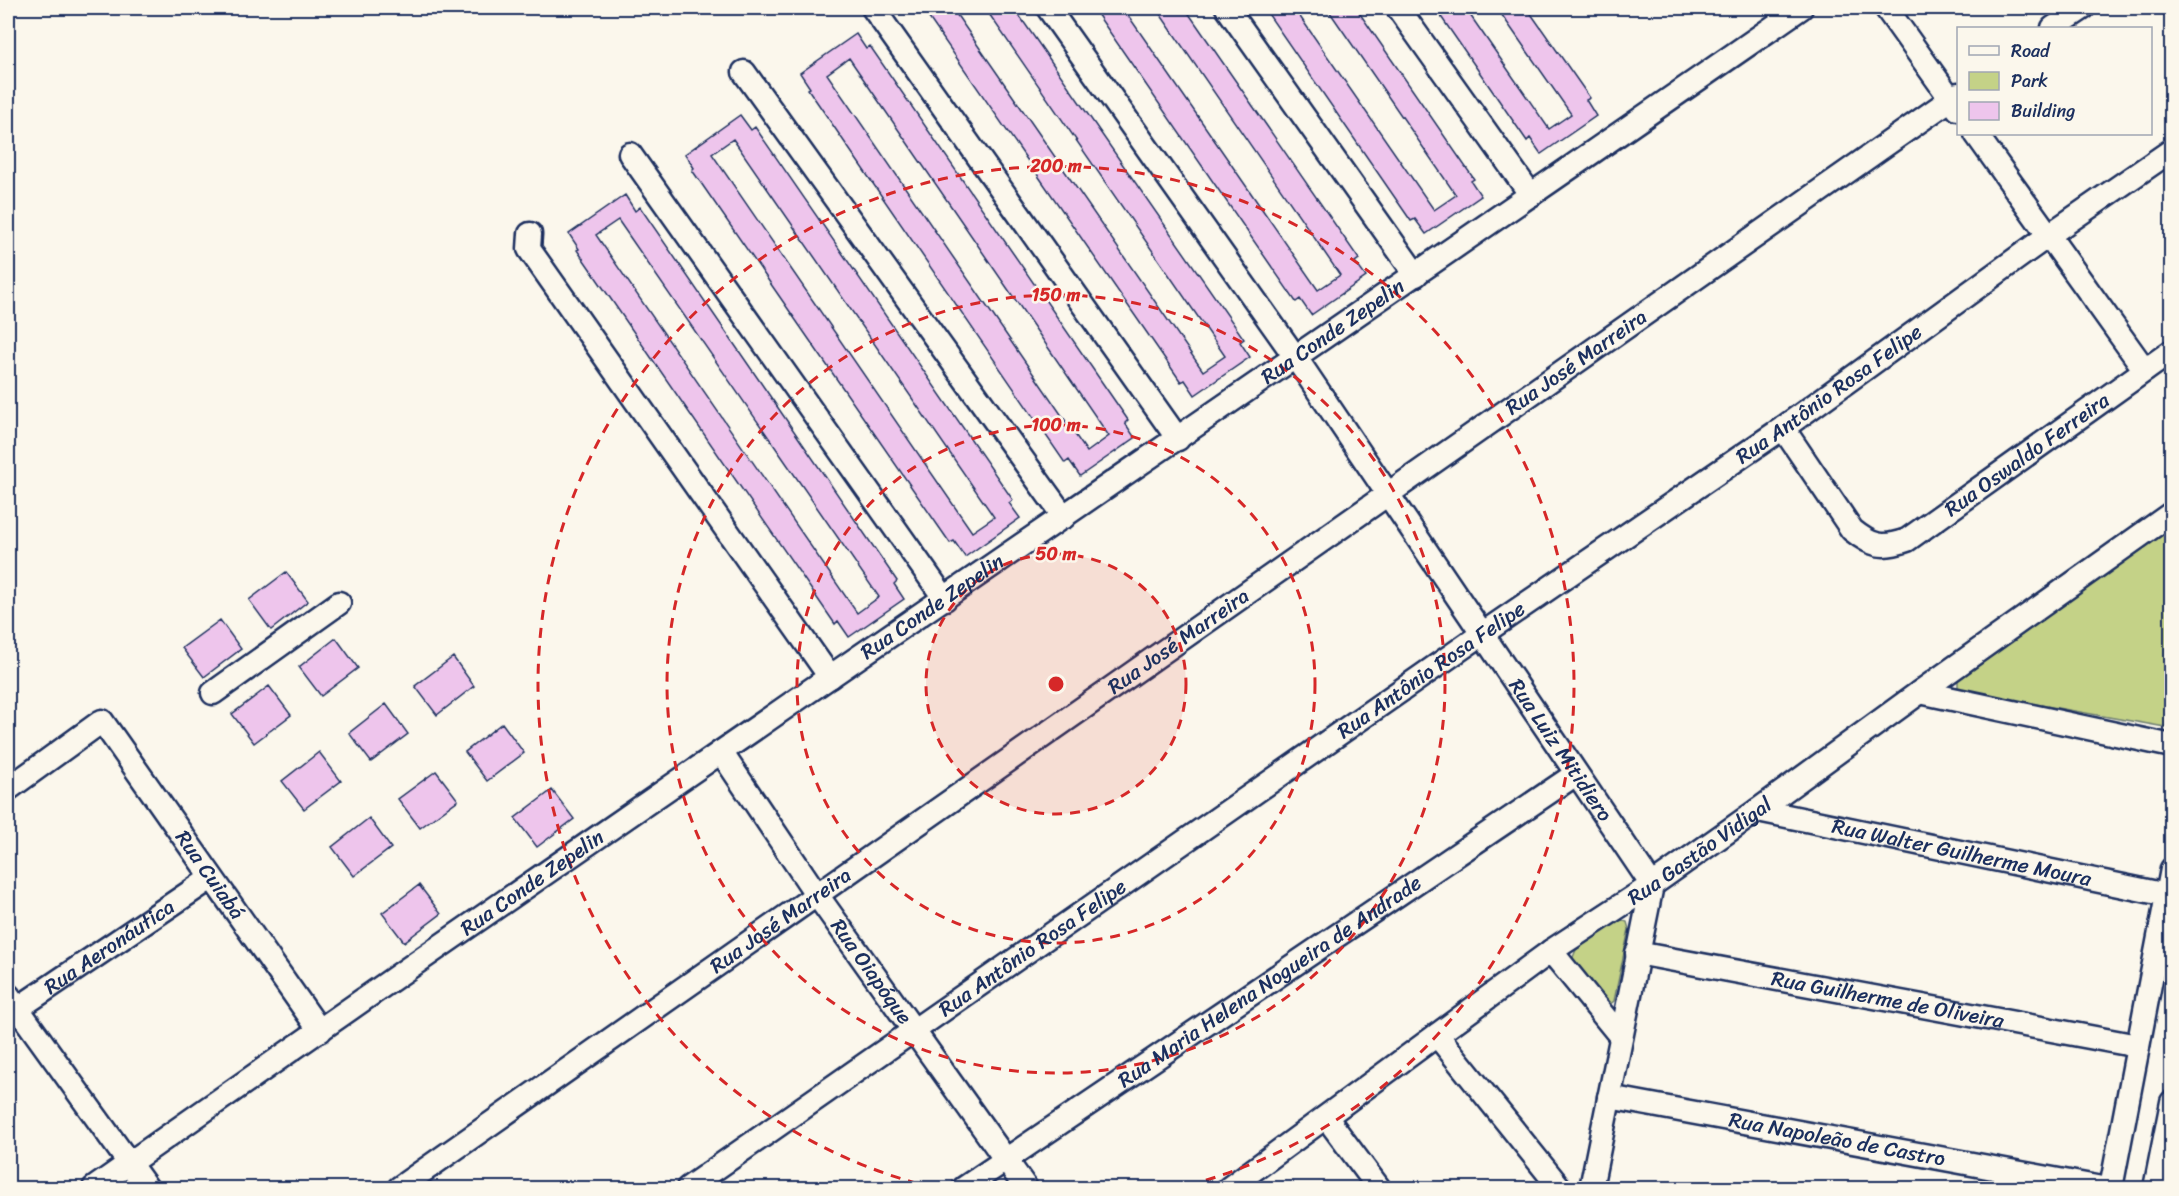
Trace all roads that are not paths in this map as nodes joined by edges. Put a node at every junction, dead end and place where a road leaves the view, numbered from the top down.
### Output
1 (873, 8) edge
2 (1048, 8) edge
3 (1227, 8) edge
4 (1398, 8) edge
5 (1801, 8) edge
6 (1886, 8) edge
7 (2083, 8) edge
8 (2054, 27) edge
9 (744, 72) dead end
10 (1956, 100) edge
11 (1977, 135) edge
12 (2172, 150) edge
13 (630, 154) dead end
14 (1531, 195) junction
15 (530, 234) dead end
16 (2049, 236) junction
17 (1416, 275) junction
18 (2172, 351) edge
19 (1296, 358) junction
20 (2145, 370) junction
21 (1784, 428) junction
22 (1178, 439) junction
23 (1388, 495) junction
24 (2172, 513) edge
25 (1064, 517) junction
26 (945, 599) junction
27 (339, 603) dead end
28 (1482, 634) junction
29 (830, 677) junction
30 (1920, 692) junction
31 (213, 693) dead end
32 (2172, 746) edge
33 (721, 752) junction
34 (1576, 774) junction
35 (8, 789) edge
36 (1758, 810) junction
37 (2172, 869) edge
38 (211, 878) junction
39 (1652, 885) junction
40 (817, 895) junction
41 (2167, 895) junction
42 (1551, 951) junction
43 (1637, 953) junction
44 (11, 1006) edge
45 (320, 1031) junction
46 (913, 1031) junction
47 (1437, 1035) junction
48 (1621, 1037) junction
49 (2138, 1046) junction
50 (1609, 1097) junction
51 (2172, 1102) edge
52 (1326, 1117) junction
53 (2167, 1154) edge
54 (1005, 1160) junction
55 (129, 1164) junction
56 (94, 1188) edge
57 (147, 1188) edge
58 (399, 1188) edge
59 (688, 1188) edge
60 (964, 1188) edge
61 (1026, 1188) edge
62 (1229, 1188) edge
63 (1379, 1188) edge
64 (1560, 1188) edge
65 (1592, 1188) edge
66 (2102, 1188) edge
67 (2111, 1188) edge
68 (2155, 1188) edge

1 - 22 street
2 - 19 street, Rua Luiz Mitidiero
3 - 17 street
4 - 14 street
5 - 14 street, Rua Conde Zepelin
6 - 10 street
7 - 8 street
9 - 25 street
10 - 23 street, Rua José Marreira
11 - 16 street
12 - 16 street, Rua Antônio Rosa Felipe
13 - 26 street
14 - 17 street, Rua Conde Zepelin
15 - 29 street
16 - 20 street
16 - 21 street, Rua Antônio Rosa Felipe
17 - 19 street, Rua Conde Zepelin
18 - 20 street, Rua Oswaldo Ferreira
19 - 22 street, Rua Conde Zepelin
19 - 23 street, Rua Luiz Mitidiero
20 - 21 street, Rua Oswaldo Ferreira
21 - 28 street, Rua Antônio Rosa Felipe
22 - 25 street, Rua Conde Zepelin
23 - 28 street, Rua Luiz Mitidiero
23 - 40 street, Rua José Marreira
24 - 30 street, Rua Gastão Vidigal
25 - 26 street, Rua Conde Zepelin
26 - 29 street, Rua Conde Zepelin
27 - 31 street
28 - 34 street, Rua Luiz Mitidiero
28 - 46 street, Rua Antônio Rosa Felipe
29 - 33 street, Rua Conde Zepelin
30 - 32 street
30 - 36 street, Rua Gastão Vidigal
33 - 40 street, Rua Oiapóque
33 - 45 street, Rua Conde Zepelin
34 - 39 street, Rua Luiz Mitidiero
34 - 54 street, Rua Maria Helena Nogueira de Andrade
35 - 38 street, Rua Cuiabá
36 - 39 street, Rua Gastão Vidigal
36 - 41 street, Rua Walter Guilherme Moura
37 - 41 street
38 - 44 street, Rua Aeronáutica
38 - 45 street, Rua Cuiabá
39 - 42 street, Rua Gastão Vidigal
39 - 43 street
40 - 46 street, Rua Oiapóque
40 - 58 street, Rua José Marreira
41 - 49 street
42 - 47 street, Rua Gastão Vidigal
42 - 48 street
43 - 48 street
43 - 49 street, Rua Guilherme de Oliveira
44 - 55 street
45 - 55 street, Rua Conde Zepelin
46 - 54 street, Rua Oiapóque
46 - 59 street, Rua Antônio Rosa Felipe
47 - 52 street, Rua Gastão Vidigal
47 - 64 street
48 - 50 street
49 - 67 street
50 - 65 street
50 - 66 street, Rua Napoleão de Castro
51 - 53 street
52 - 62 street, Rua Gastão Vidigal
52 - 63 street
53 - 68 street
54 - 60 street, Rua Maria Helena Nogueira de Andrade
54 - 61 street, Rua Oiapóque
55 - 56 street, Rua Conde Zepelin
55 - 57 street

